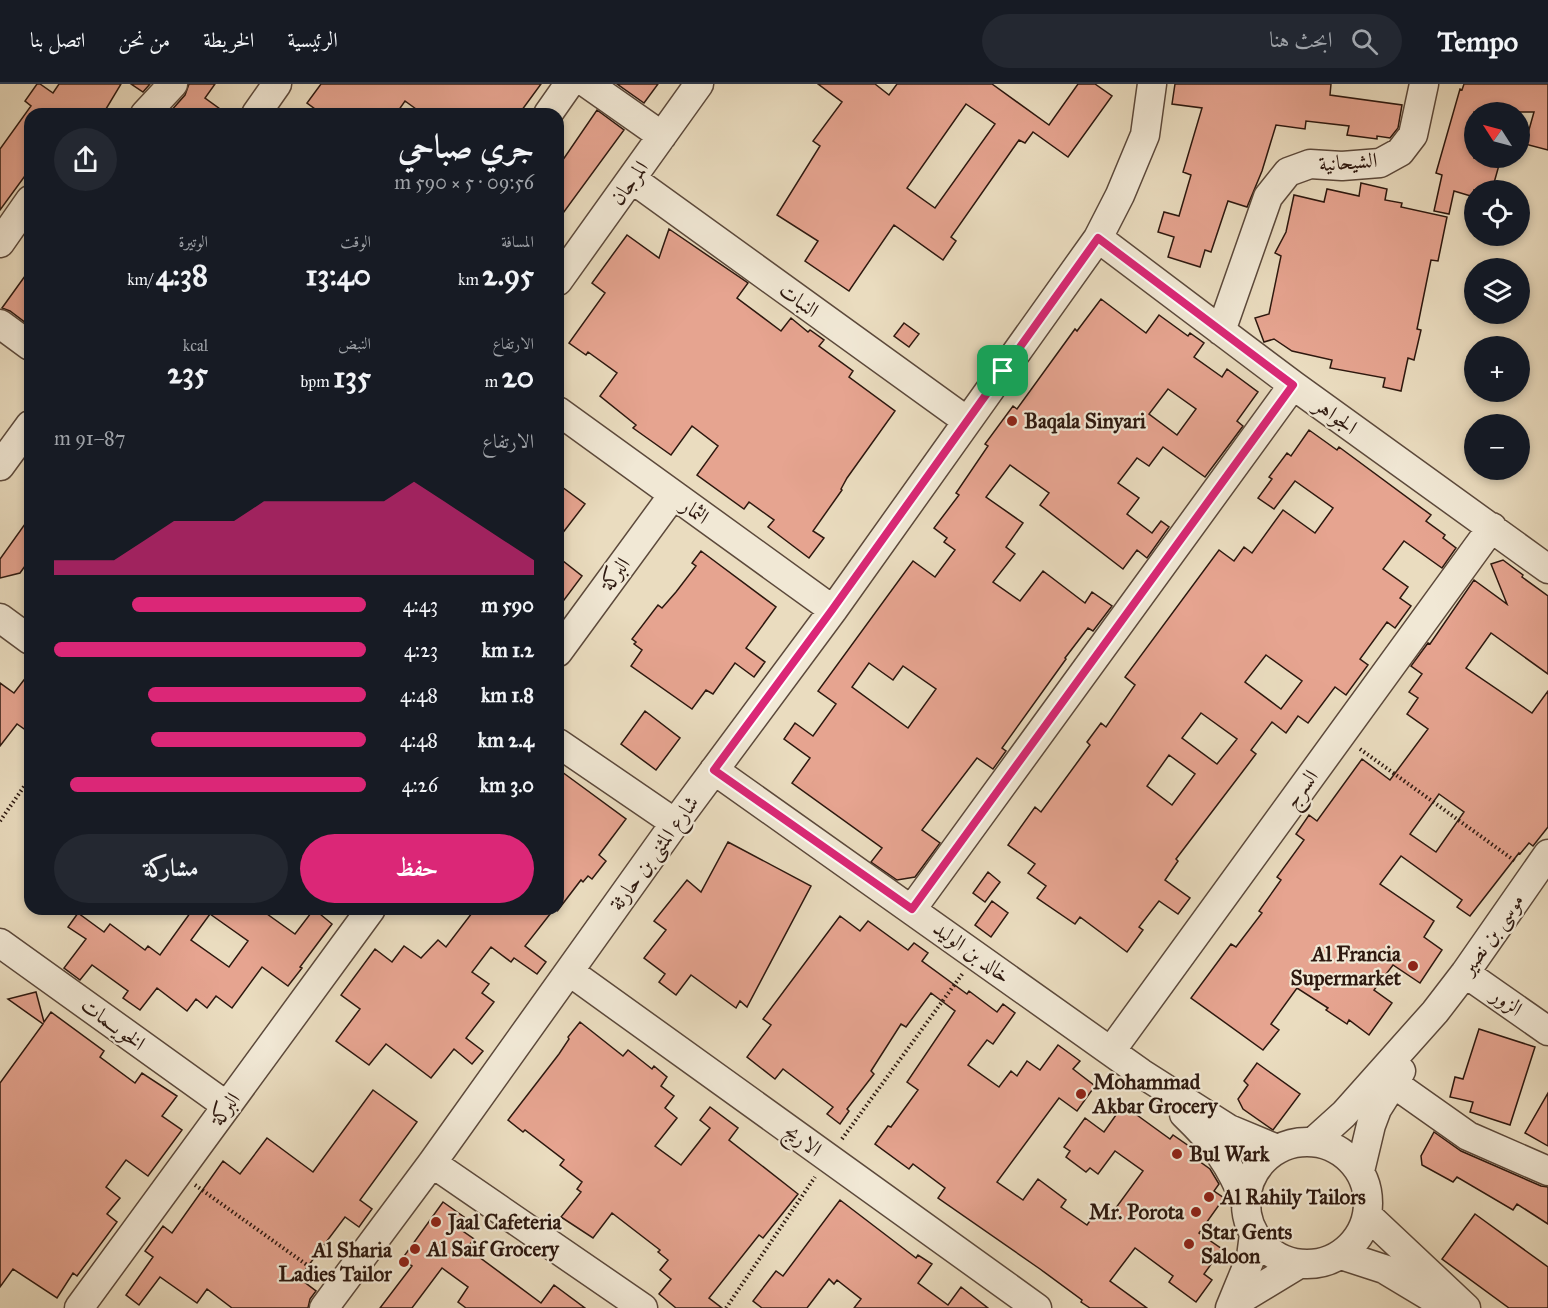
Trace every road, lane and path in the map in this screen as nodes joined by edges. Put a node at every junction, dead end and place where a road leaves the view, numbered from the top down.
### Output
1 (173, 84) edge
2 (277, 84) edge
3 (569, 84) edge
4 (588, 84) edge
5 (699, 84) edge
6 (1152, 84) edge
7 (1424, 84) edge
8 (151, 108) edge
9 (260, 108) edge
10 (552, 108) edge
11 (662, 136) junction
12 (632, 178) junction
13 (24, 209) edge
14 (1098, 238) junction
15 (0, 243) edge
16 (564, 273) edge
17 (0, 324) edge
18 (1221, 330) junction
19 (24, 342) edge
20 (1293, 385) junction
21 (564, 415) edge
22 (967, 421) junction
23 (24, 433) edge
24 (0, 466) edge
25 (673, 495) junction
26 (1492, 527) junction
27 (1548, 569) edge
28 (832, 610) junction
29 (0, 618) edge
30 (24, 636) edge
31 (564, 644) edge
32 (1340, 735) junction
33 (564, 747) edge
34 (714, 770) junction
35 (24, 787) edge
36 (0, 821) edge
37 (675, 823) junction
38 (1541, 864) edge
39 (912, 909) junction
40 (367, 915) edge
41 (976, 955) junction
42 (5, 957) edge
43 (570, 972) junction
44 (1465, 973) junction
45 (1435, 1012) junction
46 (1548, 1031) edge
47 (1111, 1051) junction
48 (1141, 1073) junction
49 (1393, 1083) junction
50 (227, 1106) junction
51 (1312, 1142) junction
52 (1277, 1149) junction
53 (829, 1158) junction
54 (432, 1163) junction
55 (1360, 1171) junction
56 (1548, 1171) edge
57 (178, 1173) junction
58 (1246, 1204) junction
59 (1367, 1215) junction
60 (1254, 1234) junction
61 (1341, 1255) junction
62 (1299, 1264) junction
63 (331, 1298) edge
64 (1232, 1306) edge
65 (79, 1308) edge
66 (643, 1308) edge
67 (726, 1308) edge
68 (1037, 1308) edge
69 (1449, 1308) edge
70 (1466, 1308) edge

1 - 8 street
2 - 9 street
3 - 10 street
4 - 11 street
5 - 11 street, المرجان
6 - 14 street, شارع المثنى بن حارثة
7 - 18 street, الشيحانية
11 - 12 street, المرجان
12 - 16 street, المرجان
12 - 22 street, النبات
13 - 15 street
14 - 18 street, الجواهر
14 - 22 street, شارع المثنى بن حارثة
17 - 19 street
18 - 20 street, الجواهر
20 - 26 street, الجواهر
20 - 39 street
21 - 25 street, الثمار
22 - 28 street, شارع المثنى بن حارثة
23 - 24 street
25 - 28 street, الثمار
25 - 31 street, البركة
26 - 27 street, الجواهر
26 - 32 street, السرج
28 - 34 street, شارع المثنى بن حارثة
29 - 30 street
32 - 38 path
32 - 47 street, السرج
33 - 37 street
34 - 37 street, شارع المثنى بن حارثة
34 - 39 street, خالد بن الوليد
35 - 36 path
37 - 43 street, شارع المثنى بن حارثة
38 - 44 street, موسى بن نصير
39 - 41 street, خالد بن الوليد
40 - 50 street, البركة
41 - 47 street, خالد بن الوليد
41 - 53 path
42 - 50 street, الخويــمات
43 - 53 street, الاريج
43 - 54 street, شارع المثنى بن حارثة
44 - 45 street, موسى بن نصير
44 - 46 street, الزور
45 - 49 street, موسى بن نصير
45 - 51 street, موسى بن نصير
47 - 48 street, خالد بن الوليد
48 - 52 street, خالد بن الوليد
48 - 58 street, خالد بن الوليد
49 - 55 street, موسى بن نصير
49 - 56 street
50 - 57 street, البركة
51 - 52 street
51 - 55 street
52 - 58 street
53 - 67 path
53 - 68 street, الاريج
54 - 63 street, شارع المثنى بن حارثة
54 - 66 street
55 - 59 street
57 - 63 path
57 - 65 street, البركة
58 - 60 street
59 - 61 street
59 - 70 street
60 - 62 street
60 - 64 street
61 - 62 street
61 - 69 street
62 - 64 street

